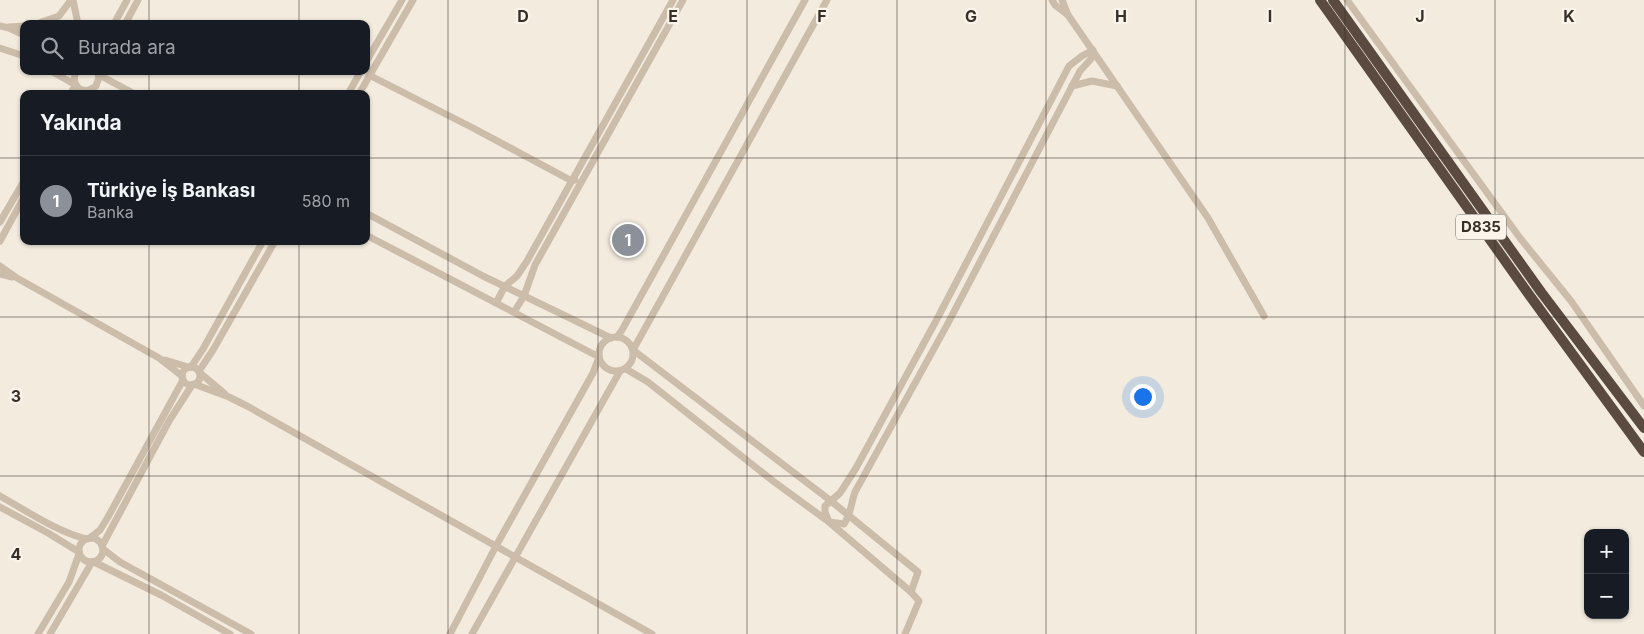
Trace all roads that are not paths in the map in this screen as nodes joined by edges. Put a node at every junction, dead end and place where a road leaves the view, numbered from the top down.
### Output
1 (72, 0) edge
2 (127, 0) edge
3 (138, 0) edge
4 (402, 0) edge
5 (413, 0) edge
6 (673, 0) edge
7 (684, 0) edge
8 (805, 0) edge
9 (827, 0) edge
10 (1052, 0) edge
11 (1062, 0) edge
12 (1320, 0) edge
13 (1333, 0) edge
14 (1347, 0) edge
15 (1068, 15) junction
16 (48, 20) edge
17 (77, 20) edge
18 (116, 20) edge
19 (127, 20) edge
20 (662, 20) junction
21 (670, 24) junction
22 (20, 26) edge
23 (4, 27) edge
24 (20, 33) edge
25 (0, 48) edge
26 (1093, 50) junction
27 (20, 55) edge
28 (370, 55) edge
29 (370, 73) edge
30 (58, 75) edge
31 (75, 75) edge
32 (99, 75) edge
33 (104, 75) edge
34 (359, 75) edge
35 (369, 75) joint
36 (76, 85) junction
37 (1072, 86) junction
38 (1117, 86) junction
39 (73, 90) edge
40 (82, 90) edge
41 (92, 90) edge
42 (128, 90) edge
43 (350, 90) edge
44 (360, 90) edge
45 (612, 109) junction
46 (620, 114) junction
47 (583, 179) junction
48 (572, 181) junction
49 (20, 187) edge
50 (20, 204) edge
51 (370, 215) edge
52 (0, 222) edge
53 (370, 237) edge
54 (0, 241) edge
55 (260, 245) edge
56 (273, 245) edge
57 (0, 266) edge
58 (0, 274) edge
59 (17, 278) junction
60 (505, 286) junction
61 (524, 296) junction
62 (496, 303) junction
63 (514, 312) junction
64 (1264, 316) dead end
65 (614, 337) junction
66 (634, 350) junction
67 (599, 357) junction
68 (159, 358) junction
69 (190, 367) junction
70 (623, 370) junction
71 (199, 372) junction
72 (183, 378) junction
73 (193, 385) junction
74 (229, 397) junction
75 (1644, 406) edge
76 (1644, 428) edge
77 (1644, 452) edge
78 (128, 488) junction
79 (0, 496) edge
80 (831, 501) junction
81 (0, 507) edge
82 (35, 515) junction
83 (850, 516) junction
84 (829, 522) junction
85 (31, 524) junction
86 (89, 539) junction
87 (496, 546) junction
88 (103, 548) junction
89 (79, 553) junction
90 (515, 557) junction
91 (93, 562) junction
92 (164, 588) junction
93 (911, 592) junction
94 (63, 593) junction
95 (161, 595) junction
96 (70, 598) junction
97 (214, 614) junction
98 (210, 623) junction
99 (247, 633) edge
100 (38, 634) edge
101 (50, 634) edge
102 (230, 634) edge
103 (450, 634) edge
104 (472, 634) edge
105 (652, 634) edge
106 (905, 634) edge

1 - 16 street
1 - 17 street
2 - 18 street
3 - 19 street
4 - 28 street
5 - 29 street
6 - 20 street
7 - 21 street
8 - 65 street
9 - 66 street
10 - 15 street
11 - 15 street
12 - 77 highway, D835
13 - 76 highway, D835
14 - 75 street
15 - 26 street
20 - 21 street
20 - 45 street
21 - 46 street
22 - 23 street
23 - 24 street
25 - 27 street
26 - 37 street
26 - 38 street
26 - 80 street
30 - 36 street
31 - 36 street
32 - 41 street
33 - 42 street
34 - 43 street
35 - 44 street
35 - 48 street
36 - 39 street
36 - 40 street
37 - 38 street
37 - 83 street
38 - 64 street
45 - 46 street
45 - 48 street
46 - 47 street
47 - 48 street
47 - 61 street
48 - 60 street
49 - 52 street
50 - 54 street
51 - 60 street
53 - 62 street
55 - 69 street
56 - 71 street
57 - 59 street
58 - 59 street
59 - 68 street
60 - 61 street
60 - 62 street
61 - 63 street
61 - 65 street
62 - 63 street
63 - 67 street
65 - 66 street
65 - 67 street
66 - 70 street
66 - 80 street
67 - 70 street
67 - 87 street
68 - 69 street
68 - 72 street
69 - 71 street
69 - 72 street
70 - 84 street
70 - 90 street
71 - 73 street
71 - 74 street
72 - 73 street
72 - 78 street
73 - 74 street
73 - 78 street
74 - 87 street
78 - 86 street
78 - 88 street
79 - 82 street
80 - 83 street
80 - 84 street
81 - 85 street
82 - 85 street
82 - 86 street
83 - 84 street
83 - 93 street
84 - 93 street
85 - 89 street
86 - 88 street
86 - 89 street
87 - 90 street
87 - 103 street
88 - 91 street
88 - 92 street
89 - 91 street
89 - 94 street
90 - 104 street
90 - 105 street
91 - 95 street
91 - 96 street
92 - 95 street
92 - 97 street
93 - 106 street
94 - 96 street
94 - 100 street
95 - 98 street
96 - 101 street
97 - 98 street
97 - 99 street
98 - 102 street

